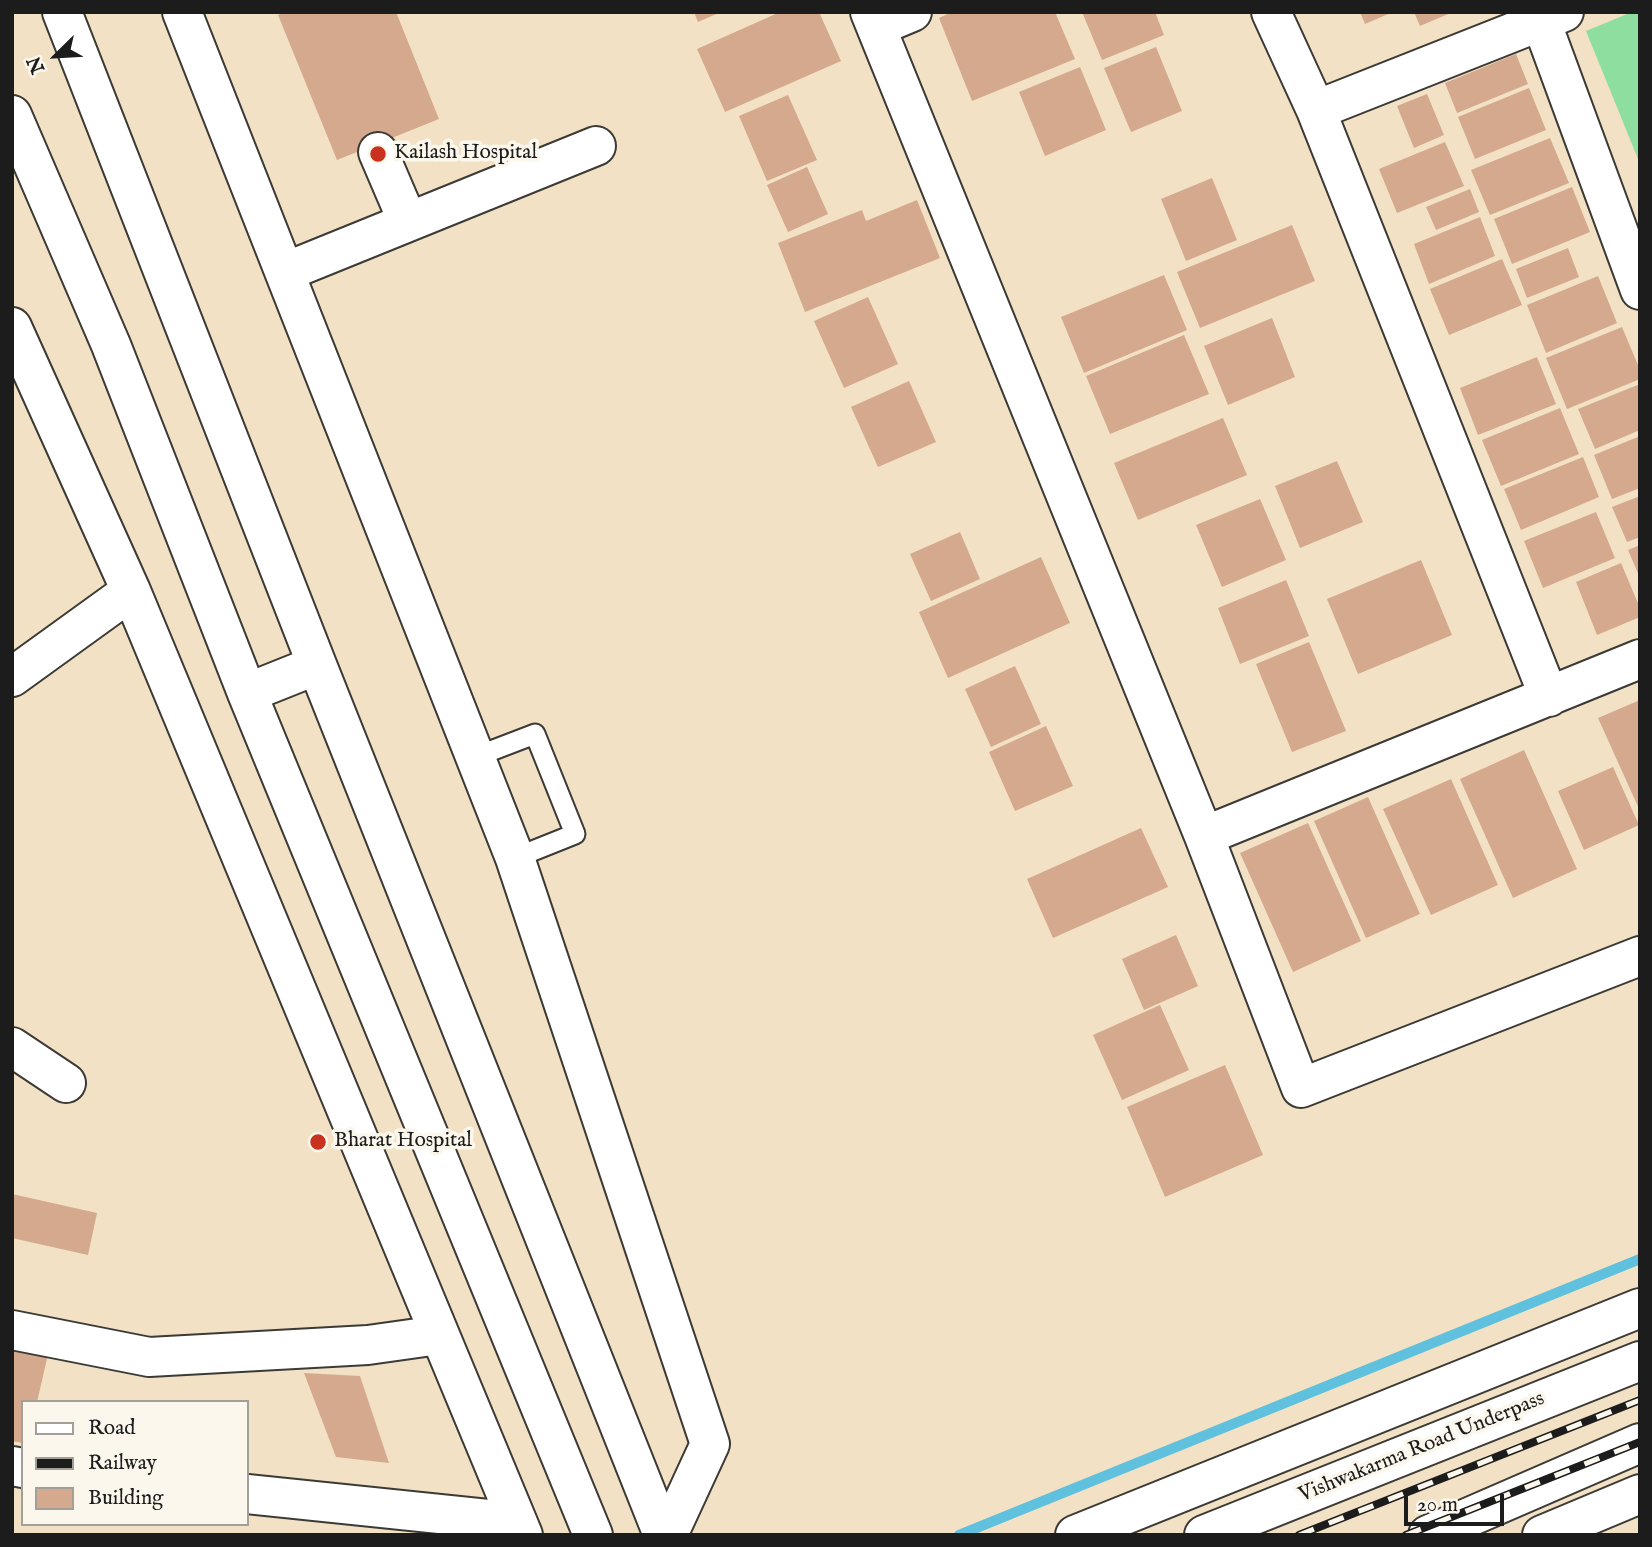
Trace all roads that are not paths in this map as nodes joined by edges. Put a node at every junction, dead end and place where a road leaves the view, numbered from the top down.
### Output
1 (62, 12) edge
2 (183, 12) edge
3 (912, 12) edge
4 (1271, 12) edge
5 (1552, 17) edge
6 (873, 20) edge
7 (1316, 110) junction
8 (12, 114) edge
9 (596, 146) dead end
10 (378, 152) dead end
11 (408, 222) junction
12 (285, 272) junction
13 (1640, 290) edge
14 (12, 327) edge
15 (20, 368) edge
16 (131, 591) junction
17 (1640, 659) edge
18 (317, 665) junction
19 (12, 677) edge
20 (247, 693) junction
21 (1549, 697) junction
22 (475, 757) junction
23 (1204, 836) junction
24 (514, 858) junction
25 (1640, 956) edge
26 (12, 1047) edge
27 (66, 1083) dead end
28 (1640, 1308) edge
29 (12, 1330) edge
30 (439, 1335) junction
31 (1640, 1361) edge
32 (1640, 1443) edge
33 (248, 1494) edge
34 (1640, 1494) edge
35 (520, 1528) edge
36 (593, 1535) edge
37 (665, 1535) edge
38 (1075, 1535) edge
39 (1204, 1535) edge
40 (1428, 1535) edge
41 (1542, 1535) edge

1 - 18 street
2 - 12 street
3 - 6 street
4 - 7 street
5 - 7 street
5 - 13 street
6 - 23 street
7 - 21 street
8 - 20 street
9 - 11 street
10 - 11 street
11 - 12 street
12 - 22 street
14 - 15 street
15 - 16 street
16 - 19 street
16 - 30 street
17 - 21 street
18 - 20 street
18 - 37 street
20 - 36 street
21 - 23 street
22 - 24 street
22 - 24 lane
23 - 25 street
24 - 37 street
26 - 27 street
28 - 38 street
29 - 30 street
30 - 35 street
31 - 39 street, Vishwakarma Road Underpass
32 - 40 street
33 - 35 street
34 - 41 street

